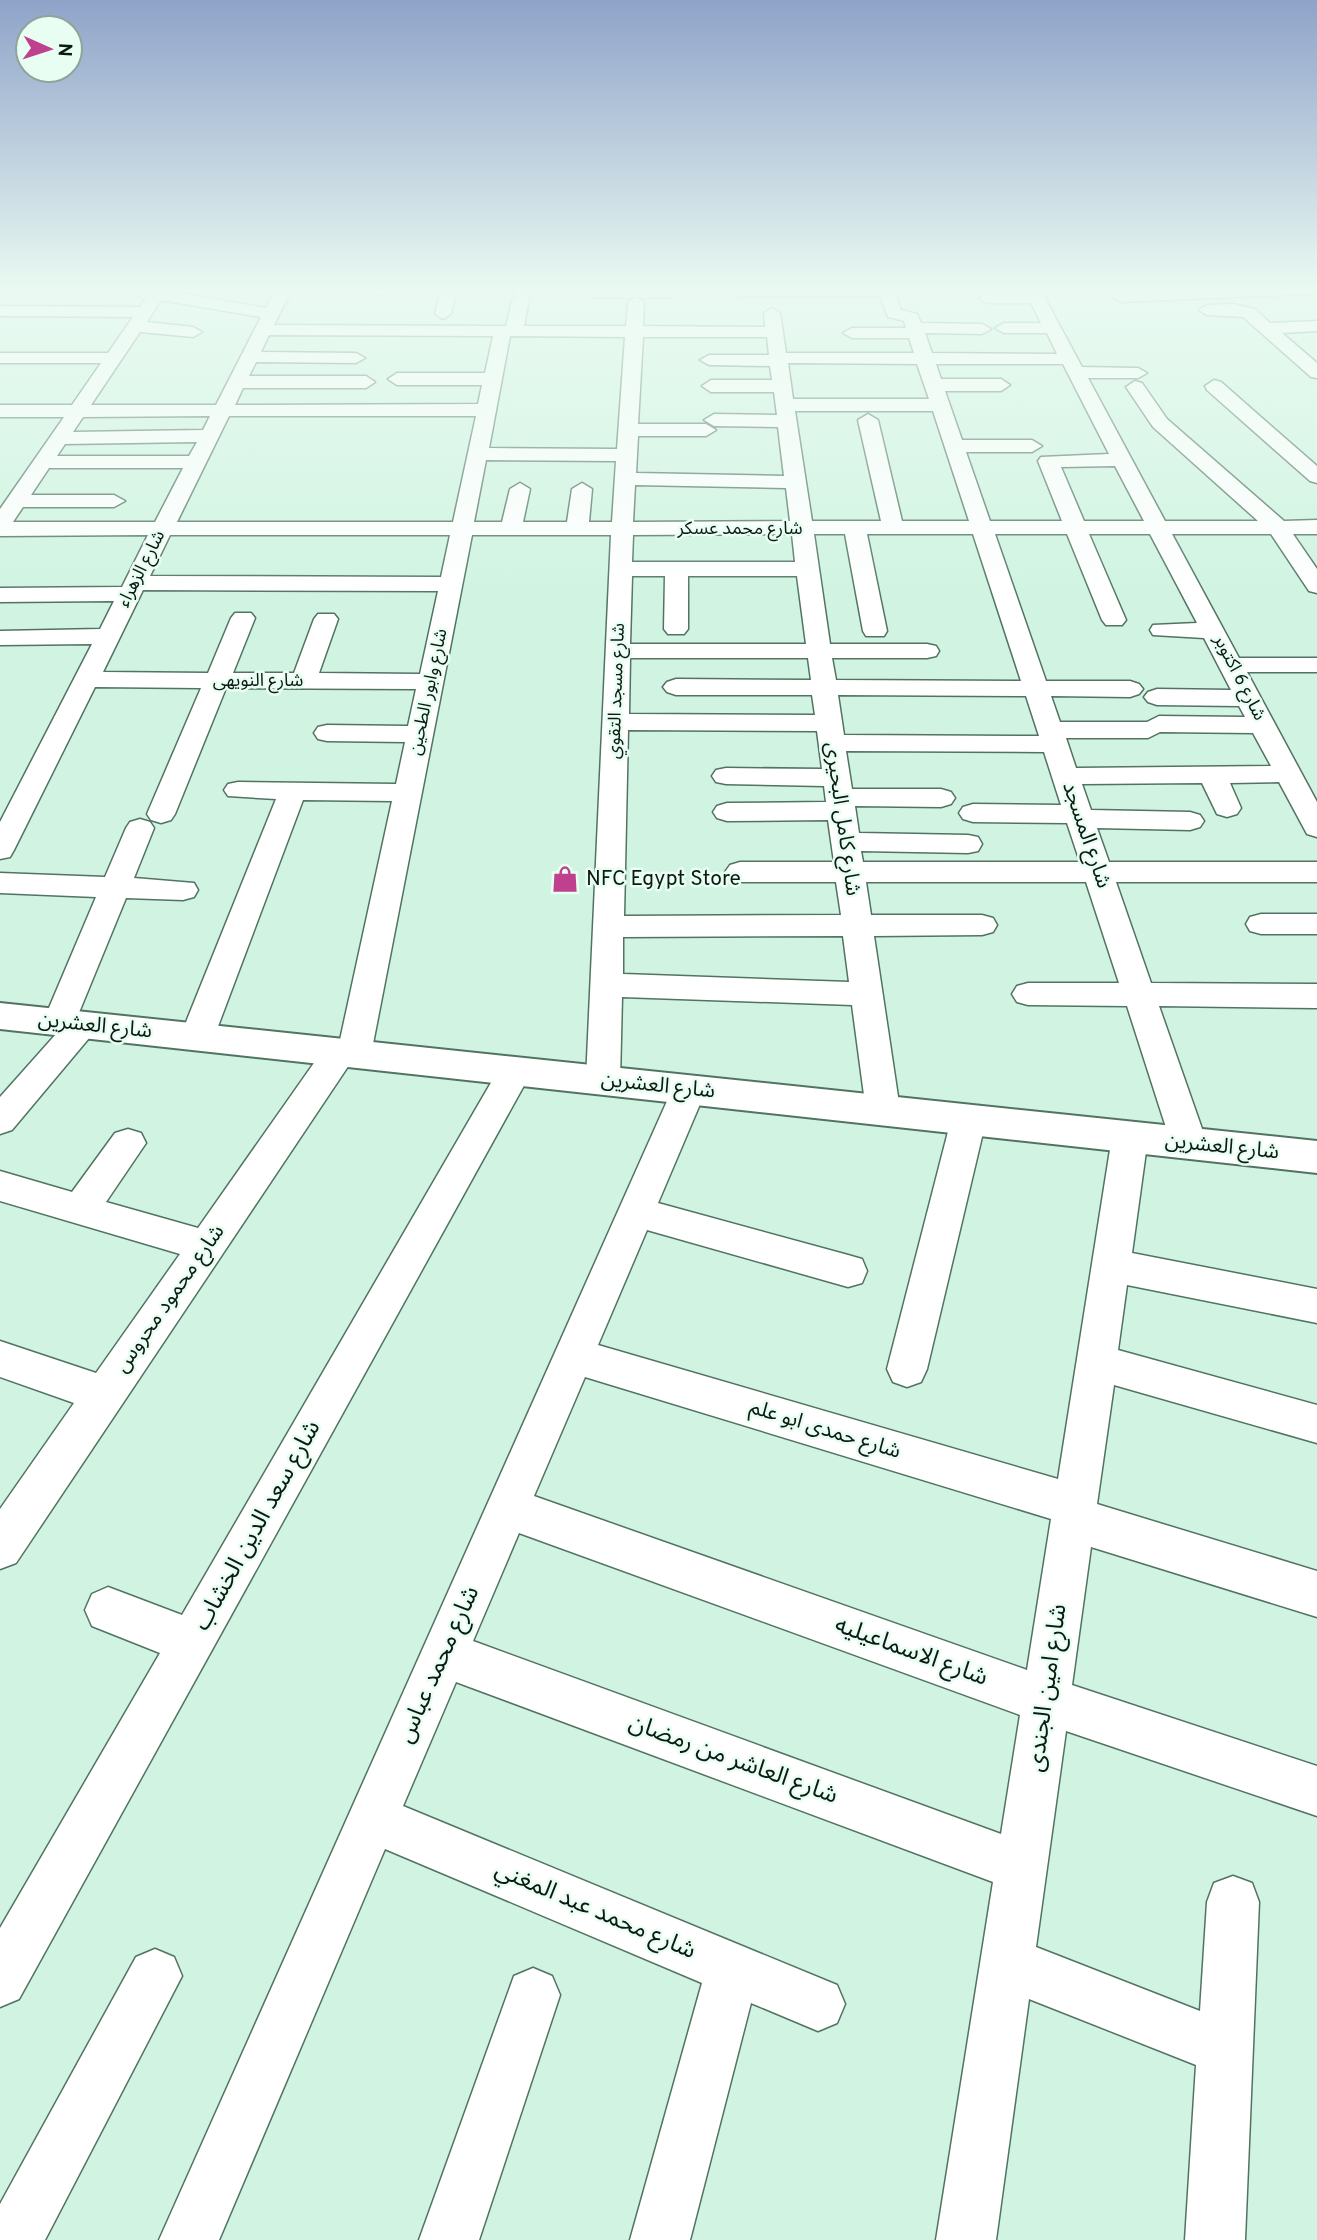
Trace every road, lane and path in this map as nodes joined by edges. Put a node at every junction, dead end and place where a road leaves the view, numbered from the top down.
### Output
1 (0, 394) edge
2 (90, 394) junction
3 (245, 394) edge
4 (490, 394) edge
5 (629, 394) edge
6 (739, 394) edge
7 (783, 394) edge
8 (855, 394) edge
9 (937, 394) edge
10 (1089, 394) edge
11 (1144, 394) edge
12 (1223, 394) edge
13 (230, 395) junction
14 (784, 405) junction
15 (941, 405) junction
16 (78, 410) junction
17 (487, 410) junction
18 (0, 411) edge
19 (862, 412) junction
20 (210, 436) junction
21 (60, 438) junction
22 (1086, 440) dead end
23 (1113, 440) junction
24 (954, 446) junction
25 (1032, 446) dead end
26 (478, 454) junction
27 (626, 454) junction
28 (1123, 460) junction
29 (43, 462) junction
30 (197, 462) junction
31 (1317, 477) edge
32 (795, 482) junction
33 (520, 489) dead end
34 (582, 489) dead end
35 (17, 501) junction
36 (114, 501) dead end
37 (0, 527) edge
38 (982, 527) junction
39 (1073, 527) junction
40 (1160, 527) junction
41 (1278, 527) junction
42 (1317, 527) edge
43 (801, 528) junction
44 (855, 528) junction
45 (893, 528) junction
46 (162, 529) junction
47 (462, 529) junction
48 (511, 529) junction
49 (577, 529) junction
50 (622, 529) junction
51 (621, 569) junction
52 (677, 569) junction
53 (807, 569) junction
54 (451, 584) junction
55 (1317, 586) edge
56 (132, 589) junction
57 (0, 595) edge
58 (243, 618) dead end
59 (326, 619) dead end
60 (1114, 620) dead end
61 (676, 629) dead end
62 (1162, 630) dead end
63 (875, 631) dead end
64 (1214, 631) junction
65 (108, 635) junction
66 (0, 638) edge
67 (618, 651) junction
68 (818, 651) junction
69 (927, 651) dead end
70 (1232, 665) junction
71 (1317, 665) edge
72 (86, 679) junction
73 (217, 680) junction
74 (304, 681) junction
75 (431, 682) junction
76 (676, 687) dead end
77 (824, 688) junction
78 (1036, 689) junction
79 (1130, 689) dead end
80 (1157, 698) dead end
81 (1249, 698) junction
82 (616, 722) junction
83 (1263, 725) junction
84 (327, 733) dead end
85 (830, 733) junction
86 (420, 734) junction
87 (1053, 737) junction
88 (1212, 774) junction
89 (1289, 774) junction
90 (726, 776) dead end
91 (1066, 776) junction
92 (238, 789) dead end
93 (293, 790) junction
94 (408, 793) junction
95 (839, 796) junction
96 (941, 798) dead end
97 (1227, 808) dead end
98 (727, 812) dead end
99 (973, 813) dead end
100 (1079, 817) junction
101 (1190, 821) dead end
102 (1317, 828) edge
103 (845, 842) junction
104 (968, 844) dead end
105 (0, 850) edge
106 (1098, 871) junction
107 (740, 872) dead end
108 (849, 872) junction
109 (1317, 872) edge
110 (0, 883) edge
111 (114, 888) junction
112 (183, 890) dead end
113 (1261, 923) dead end
114 (1317, 924) edge
115 (982, 925) dead end
116 (608, 927) junction
117 (857, 928) junction
118 (606, 985) junction
119 (867, 994) junction
120 (1028, 994) dead end
121 (1139, 995) junction
122 (1317, 996) edge
123 (0, 1016) edge
124 (71, 1023) junction
125 (197, 1037) junction
126 (347, 1053) junction
127 (515, 1071) junction
128 (603, 1080) junction
129 (689, 1090) junction
130 (883, 1111) junction
131 (0, 1120) edge
132 (969, 1120) junction
133 (1130, 1137) junction
134 (128, 1143) dead end
135 (1189, 1143) junction
136 (1317, 1157) edge
137 (0, 1186) edge
138 (80, 1210) junction
139 (637, 1212) junction
140 (206, 1246) junction
141 (1111, 1265) junction
142 (848, 1271) dead end
143 (1317, 1306) edge
144 (574, 1356) junction
145 (0, 1359) edge
146 (1097, 1362) junction
147 (907, 1368) dead end
148 (104, 1395) junction
149 (1317, 1424) edge
150 (508, 1508) junction
151 (1075, 1512) junction
152 (0, 1546) edge
153 (1317, 1594) edge
154 (108, 1610) dead end
155 (192, 1642) junction
156 (444, 1654) junction
157 (1047, 1701) junction
158 (1317, 1791) edge
159 (373, 1819) junction
160 (1021, 1867) junction
161 (1233, 1902) dead end
162 (1007, 1963) junction
163 (733, 1968) junction
164 (155, 1976) dead end
165 (0, 1980) edge
166 (533, 1995) dead end
167 (818, 2004) dead end
168 (1225, 2049) junction
169 (13, 2240) edge
170 (189, 2240) edge
171 (449, 2240) edge
172 (660, 2240) edge
173 (966, 2240) edge
174 (1215, 2240) edge

1 - 2 street
2 - 13 street
2 - 16 street
3 - 13 street
4 - 17 street, شارع وابور الطحين
5 - 27 street, شارع مسجد التقوي
6 - 14 street
7 - 14 street, شارع كامل البحيرى
8 - 19 street
9 - 15 street, شارع المسجد
10 - 23 street, شارع 6 اكتوبر
11 - 41 street
12 - 31 street
13 - 16 street
13 - 17 street
13 - 20 street, شارع الزهراء
14 - 19 street
14 - 27 street
14 - 32 street, شارع كامل البحيرى
15 - 19 street
15 - 24 street, شارع المسجد
16 - 18 street
16 - 21 street
17 - 26 street, شارع وابور الطحين
19 - 45 street
20 - 21 street
20 - 30 street, شارع الزهراء
21 - 29 street
22 - 23 street
23 - 28 street, شارع 6 اكتوبر
24 - 25 street
24 - 38 street, شارع المسجد
26 - 27 street
26 - 47 street, شارع وابور الطحين
27 - 32 street
27 - 50 street, شارع مسجد التقوي
28 - 39 street
28 - 40 street, شارع 6 اكتوبر
29 - 30 street
29 - 35 street
30 - 46 street, شارع الزهراء
32 - 43 street, شارع كامل البحيرى
33 - 48 street
34 - 49 street
35 - 36 street
35 - 37 street
37 - 46 street, شارع محمد عسكر
38 - 39 street, شارع محمد عسكر
38 - 45 street, شارع محمد عسكر
38 - 78 street, شارع المسجد
39 - 40 street, شارع محمد عسكر
39 - 60 street
40 - 41 street, شارع محمد عسكر
40 - 64 street, شارع 6 اكتوبر
41 - 42 street, شارع محمد عسكر
41 - 55 street
43 - 44 street, شارع محمد عسكر
43 - 50 street, شارع محمد عسكر
43 - 53 street, شارع كامل البحيرى
44 - 45 street, شارع محمد عسكر
44 - 63 street
46 - 47 street, شارع محمد عسكر
46 - 56 street, شارع الزهراء
47 - 48 street, شارع محمد عسكر
47 - 54 street, شارع وابور الطحين
48 - 49 street, شارع محمد عسكر
49 - 50 street, شارع محمد عسكر
50 - 51 street, شارع مسجد التقوي
51 - 52 street
51 - 67 street, شارع مسجد التقوي
52 - 53 street
52 - 61 street
53 - 68 street, شارع كامل البحيرى
54 - 56 street
54 - 75 street, شارع وابور الطحين
56 - 57 street
56 - 65 street, شارع الزهراء
58 - 73 street
59 - 74 street
62 - 64 street
64 - 70 street, شارع 6 اكتوبر
65 - 66 street
65 - 72 street, شارع الزهراء
67 - 68 street
67 - 82 street, شارع مسجد التقوي
68 - 69 street
68 - 77 street, شارع كامل البحيرى
70 - 71 street
70 - 81 street, شارع 6 اكتوبر
72 - 73 street, شارع النويهى
72 - 105 street, شارع الزهراء
73 - 74 street, شارع النويهى
73 - 111 street
74 - 75 street, شارع النويهى
75 - 86 street, شارع وابور الطحين
76 - 77 street
77 - 78 street
77 - 85 street, شارع كامل البحيرى
78 - 79 street
78 - 87 street, شارع المسجد
80 - 81 street
81 - 83 street, شارع 6 اكتوبر
82 - 85 street
82 - 116 street, شارع مسجد التقوي
83 - 87 street
83 - 89 street, شارع 6 اكتوبر
84 - 86 street
85 - 87 street
85 - 95 street, شارع كامل البحيرى
86 - 94 street, شارع وابور الطحين
87 - 91 street, شارع المسجد
88 - 89 street
88 - 91 street
88 - 97 street
89 - 102 street, شارع 6 اكتوبر
90 - 95 street
91 - 100 street, شارع المسجد
92 - 93 street
93 - 94 street
93 - 125 street
94 - 126 street, شارع وابور الطحين
95 - 96 street
95 - 98 street
95 - 103 street, شارع كامل البحيرى
99 - 100 street
100 - 101 street
100 - 106 street, شارع المسجد
103 - 104 street
103 - 108 street, شارع كامل البحيرى
106 - 108 street
106 - 109 street
106 - 121 street, شارع المسجد
107 - 108 street
108 - 117 street, شارع كامل البحيرى
110 - 111 street
111 - 112 street
111 - 124 street
113 - 114 street
115 - 117 street
116 - 117 street
116 - 118 street, شارع مسجد التقوي
117 - 119 street, شارع كامل البحيرى
118 - 119 street
118 - 128 street, شارع مسجد التقوي
119 - 130 street, شارع كامل البحيرى
120 - 121 street
121 - 122 street
121 - 135 street, شارع المسجد
123 - 124 main road, شارع العشرين
124 - 125 main road, شارع العشرين
124 - 131 street
125 - 126 main road, شارع العشرين
126 - 127 main road, شارع العشرين
126 - 140 street, شارع محمود محروس
127 - 128 main road, شارع العشرين
127 - 155 street, شارع سعد الدين الخشاب
128 - 129 main road, شارع العشرين
129 - 130 main road, شارع العشرين
129 - 139 street, شارع محمد عباس
130 - 132 main road, شارع العشرين
132 - 133 main road, شارع العشرين
132 - 147 street
133 - 135 main road, شارع العشرين
133 - 141 street, شارع امين الجندى
134 - 138 street
135 - 136 main road, شارع العشرين
137 - 138 street
138 - 140 street
139 - 142 street
139 - 144 street, شارع محمد عباس
140 - 148 street, شارع محمود محروس
141 - 143 street
141 - 146 street, شارع امين الجندى
144 - 150 street, شارع محمد عباس
144 - 151 street, شارع حمدى ابو علم
145 - 148 street
146 - 149 street
146 - 151 street, شارع امين الجندى
148 - 152 street, شارع محمود محروس
150 - 156 street, شارع محمد عباس
150 - 157 street, شارع الاسماعيليه
151 - 153 street, شارع حمدى ابو علم
151 - 157 street, شارع امين الجندى
154 - 155 street
155 - 165 street, شارع سعد الدين الخشاب
156 - 159 street, شارع محمد عباس
156 - 160 street, شارع العاشر من رمضان
157 - 158 street, شارع الاسماعيليه
157 - 160 street, شارع امين الجندى
159 - 163 street, شارع محمد عبد المغني
159 - 170 street, شارع محمد عباس
160 - 162 street, شارع امين الجندى
161 - 168 street
162 - 168 street
162 - 173 street, شارع امين الجندى
163 - 167 street, شارع محمد عبد المغني
163 - 172 street
164 - 169 street
166 - 171 street
168 - 174 street

